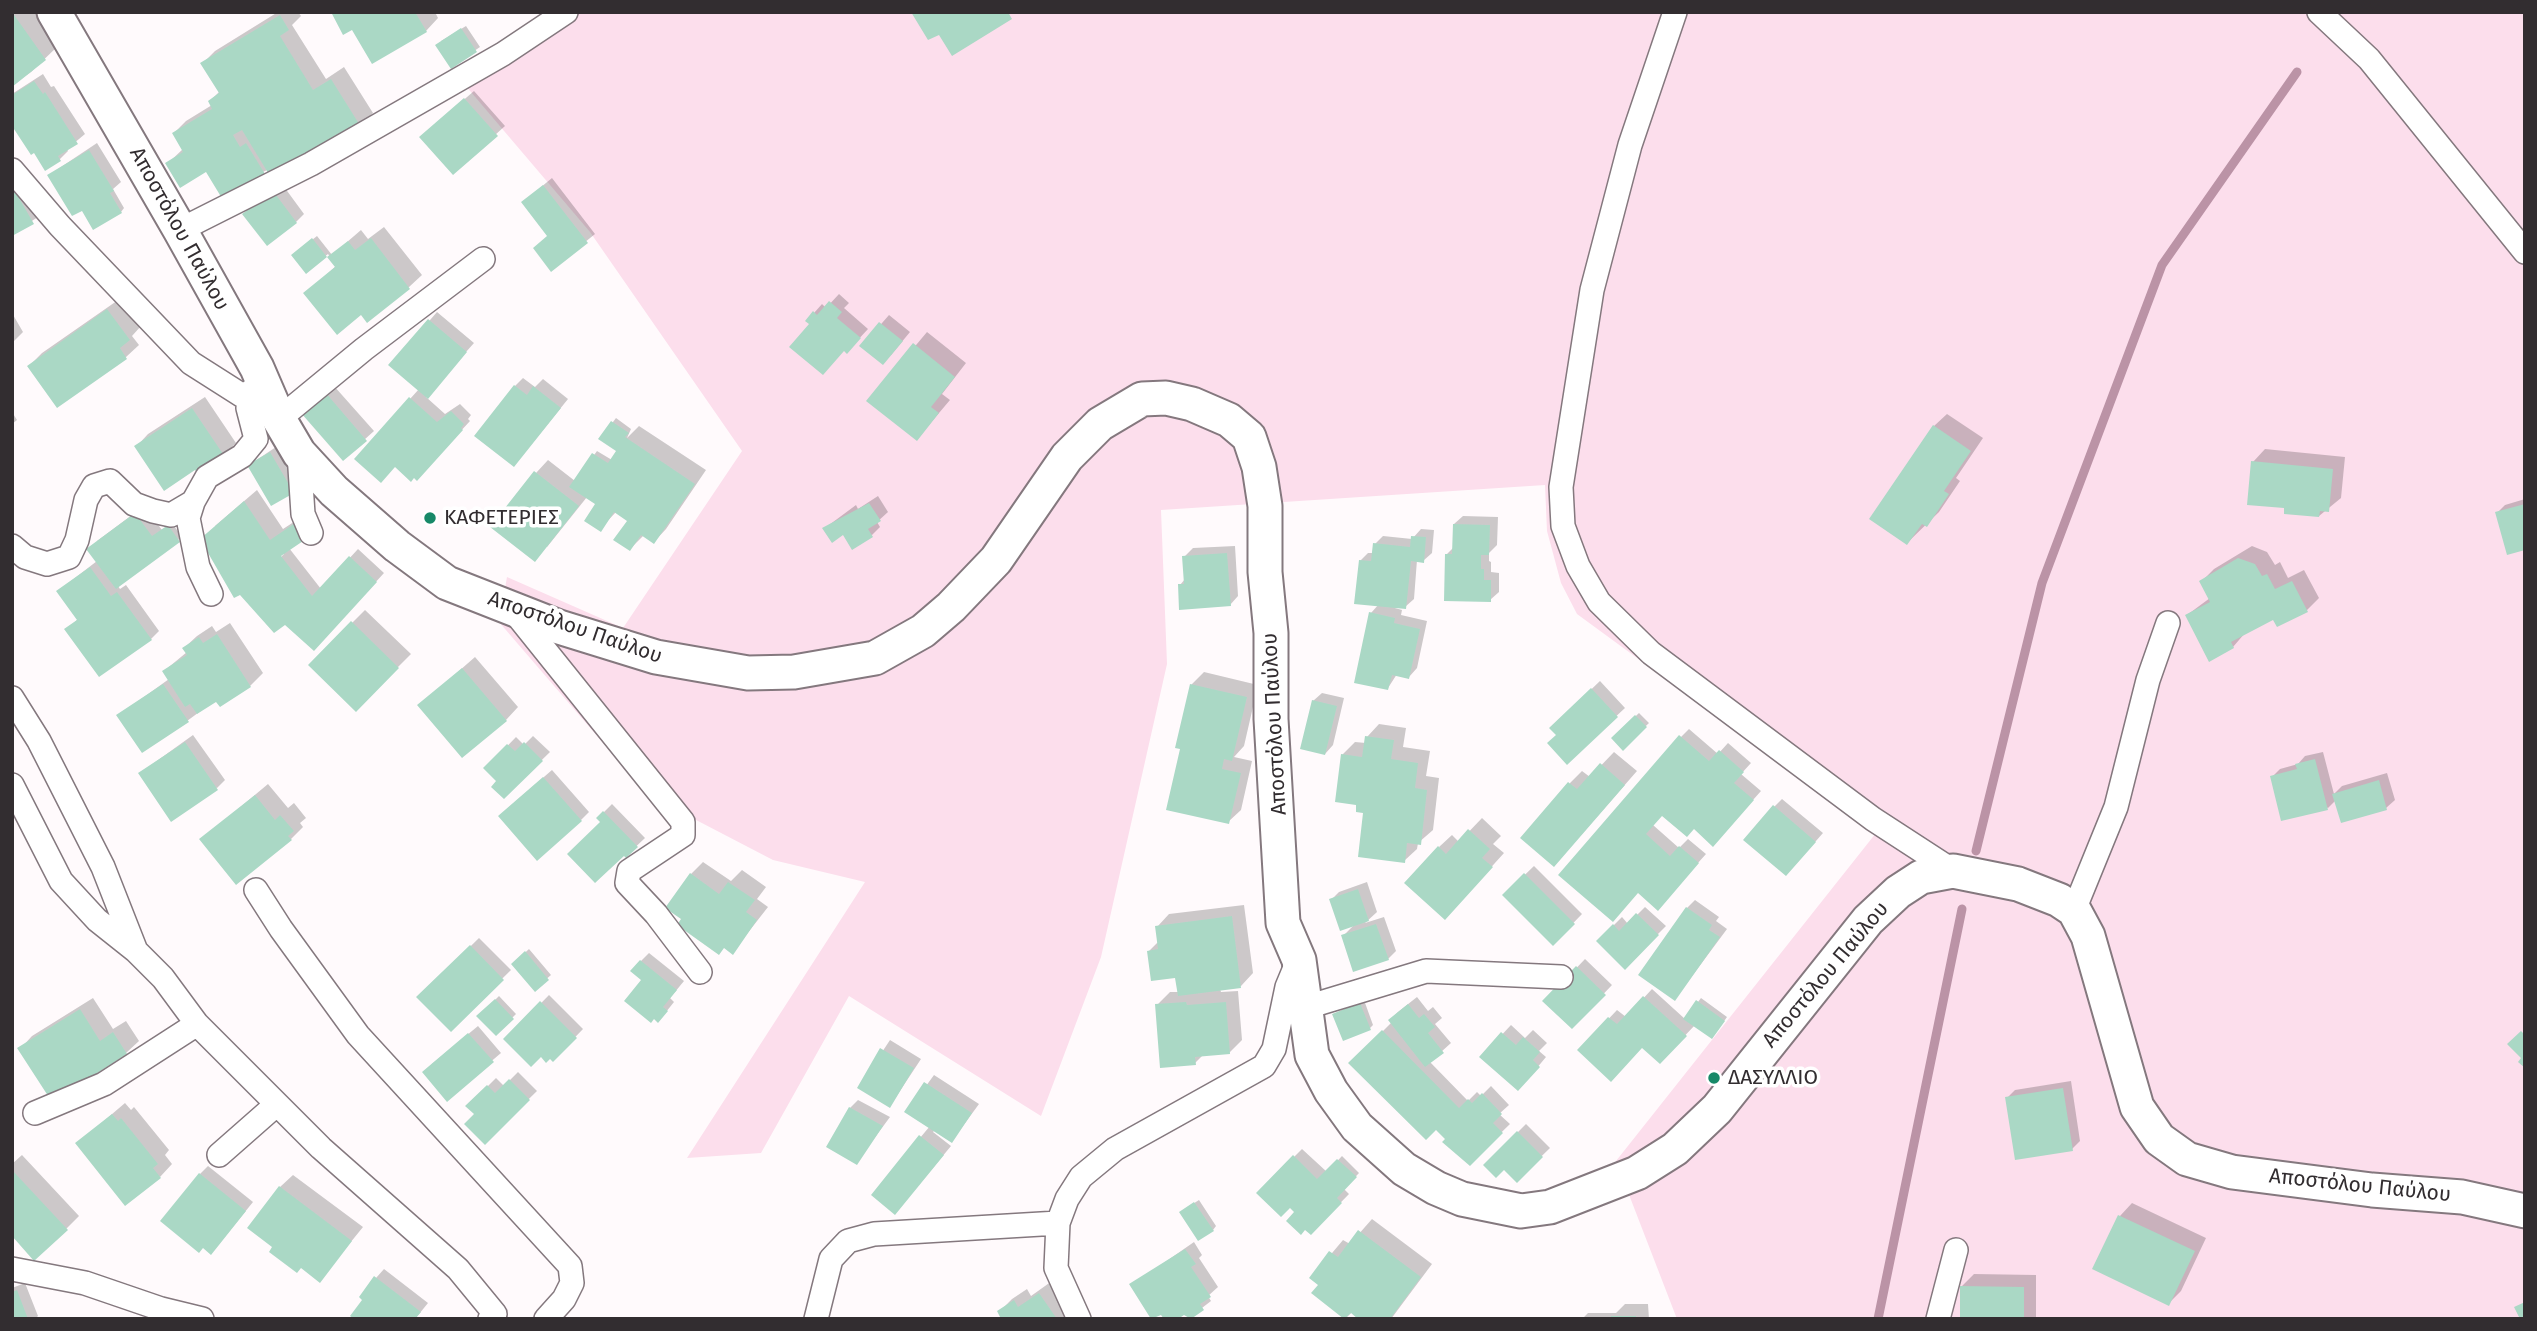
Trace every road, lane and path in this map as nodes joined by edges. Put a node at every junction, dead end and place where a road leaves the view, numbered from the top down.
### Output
1 (54, 12) edge
2 (566, 12) edge
3 (1675, 12) edge
4 (2319, 12) edge
5 (12, 170) edge
6 (180, 230) junction
7 (2525, 252) edge
8 (484, 259) dead end
9 (253, 383) junction
10 (279, 419) junction
11 (299, 453) junction
12 (192, 502) junction
13 (311, 533) dead end
14 (12, 545) edge
15 (211, 594) dead end
16 (512, 609) junction
17 (2168, 622) dead end
18 (12, 698) edge
19 (12, 785) edge
20 (1953, 871) junction
21 (256, 890) dead end
22 (2074, 910) junction
23 (136, 951) junction
24 (1299, 960) junction
25 (700, 972) dead end
26 (1561, 976) dead end
27 (1307, 1007) junction
28 (197, 1024) junction
29 (276, 1104) junction
30 (35, 1113) dead end
31 (219, 1155) dead end
32 (2525, 1211) edge
33 (1058, 1223) junction
34 (1956, 1250) dead end
35 (12, 1269) edge
36 (494, 1317) edge
37 (202, 1319) edge
38 (546, 1319) edge
39 (816, 1319) edge
40 (1079, 1319) edge
41 (1938, 1319) edge

1 - 6 street, Αποστόλου Παύλου
2 - 6 street
3 - 20 street
4 - 7 street
5 - 9 street
6 - 9 street, Αποστόλου Παύλου
8 - 10 street
9 - 10 street, Αποστόλου Παύλου
9 - 12 street
10 - 11 street, Αποστόλου Παύλου
11 - 13 street
11 - 16 street, Αποστόλου Παύλου
12 - 14 street
12 - 15 street
16 - 24 street, Αποστόλου Παύλου
16 - 25 street
17 - 22 street
18 - 23 street
19 - 23 street
20 - 22 street, Αποστόλου Παύλου
20 - 27 street, Αποστόλου Παύλου
21 - 38 street
22 - 32 street, Αποστόλου Παύλου
23 - 28 street
24 - 27 street, Αποστόλου Παύλου
24 - 33 street
26 - 27 street
28 - 29 street
28 - 30 street
29 - 31 street
29 - 36 street
33 - 39 street
33 - 40 street
34 - 41 street
35 - 37 street

